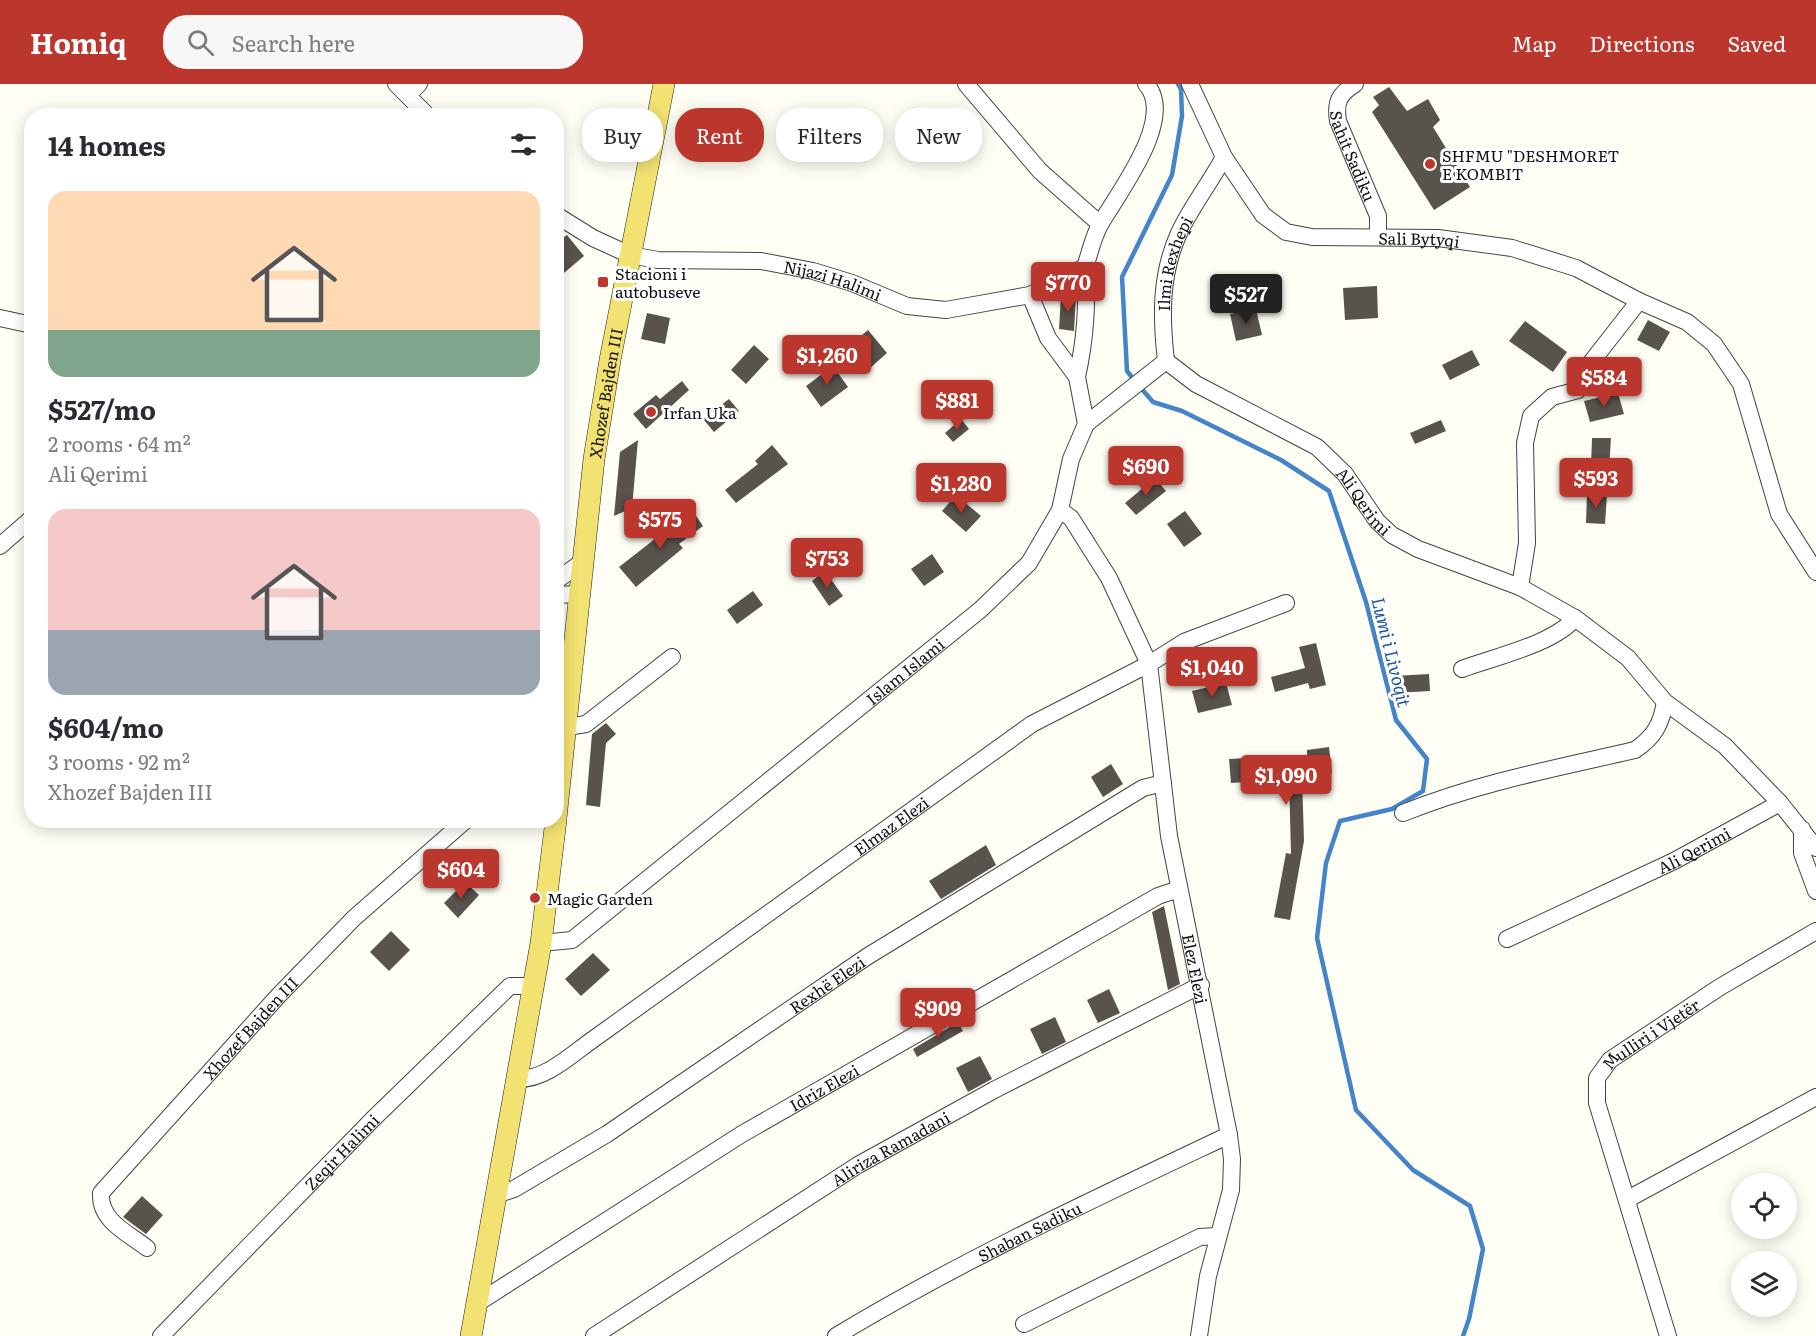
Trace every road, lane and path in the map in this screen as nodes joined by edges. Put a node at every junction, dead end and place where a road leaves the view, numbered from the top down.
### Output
1 (664, 84) edge
2 (966, 84) edge
3 (1146, 84) edge
4 (1190, 84) edge
5 (1355, 84) edge
6 (408, 88) edge
7 (422, 108) edge
8 (1224, 157) junction
9 (564, 220) edge
10 (1100, 224) junction
11 (1378, 236) junction
12 (630, 255) junction
13 (1085, 267) junction
14 (1030, 295) junction
15 (1639, 301) junction
16 (0, 318) edge
17 (24, 323) edge
18 (1160, 365) junction
19 (1077, 377) junction
20 (1086, 424) junction
21 (1060, 510) junction
22 (24, 525) edge
23 (0, 546) edge
24 (582, 562) junction
25 (1816, 572) edge
26 (564, 575) edge
27 (1520, 587) junction
28 (580, 594) junction
29 (564, 595) edge
30 (1287, 603) dead end
31 (1575, 618) junction
32 (672, 657) dead end
33 (1149, 664) junction
34 (1462, 669) dead end
35 (1665, 702) junction
36 (567, 727) junction
37 (564, 740) edge
38 (1163, 783) junction
39 (1780, 803) junction
40 (1404, 813) dead end
41 (457, 828) edge
42 (555, 828) edge
43 (1802, 829) junction
44 (1816, 848) edge
45 (1179, 889) junction
46 (1816, 891) edge
47 (1816, 931) edge
48 (1507, 939) dead end
49 (541, 943) junction
50 (533, 986) junction
51 (1200, 986) junction
52 (518, 1080) junction
53 (1816, 1097) edge
54 (1229, 1135) junction
55 (496, 1195) junction
56 (1628, 1199) junction
57 (1218, 1236) junction
58 (147, 1248) dead end
59 (476, 1304) junction
60 (1024, 1324) dead end
61 (161, 1336) edge
62 (471, 1336) edge
63 (594, 1336) edge
64 (836, 1336) edge
65 (1199, 1336) edge
66 (1668, 1336) edge

1 - 12 main road, Xhozef Bajden III
2 - 10 street
3 - 10 street
4 - 8 street
5 - 11 street, Sahit Sadiku
6 - 7 street
8 - 11 street, Sali Bytyqi
8 - 18 street, Ilmi Rexhepi
9 - 12 street, Nijazi Halimi
10 - 13 street
11 - 15 street, Sali Bytyqi
12 - 14 street, Nijazi Halimi
12 - 24 main road, Xhozef Bajden III
13 - 14 street, Nijazi Halimi
13 - 19 street
14 - 19 street
15 - 25 street, Sali Bytyqi
15 - 27 street
16 - 17 street
18 - 20 street
18 - 27 street, Ali Qerimi
19 - 20 street
20 - 21 street, Islam Islami
21 - 33 street, Elez Elezi
21 - 49 street, Islam Islami
22 - 23 street
24 - 26 street
24 - 28 main road, Xhozef Bajden III
27 - 31 street, Ali Qerimi
28 - 29 street
28 - 36 main road, Xhozef Bajden III
30 - 33 street, Elmaz Elezi
31 - 34 street
31 - 35 street, Ali Qerimi
32 - 36 street
33 - 38 street, Elez Elezi
33 - 52 street, Elmaz Elezi
35 - 39 street, Ali Qerimi
35 - 40 street
36 - 37 main road, Xhozef Bajden III
38 - 45 street, Elez Elezi
38 - 55 street, Rexhë Elezi
39 - 43 street, Ali Qerimi
39 - 48 street, Ali Qerimi
41 - 58 street, Xhozef Bajden III
42 - 49 main road, Xhozef Bajden III
43 - 44 street, Ali Qerimi
43 - 46 street
45 - 51 street, Elez Elezi
45 - 59 street, Idriz Elezi
47 - 56 street, Mulliri i Vjetër
49 - 50 main road, Xhozef Bajden III
50 - 52 main road, Xhozef Bajden III
50 - 61 street, Zeqir Halimi
51 - 54 street, Elez Elezi
51 - 63 street, Aliriza Ramadani
52 - 55 main road, Xhozef Bajden III
53 - 56 street
54 - 57 street, Elez Elezi
54 - 64 street, Shaban Sadiku
55 - 59 main road, Xhozef Bajden III
56 - 66 street, Mulliri i Vjetër
57 - 60 street
57 - 65 street, Elez Elezi
59 - 62 main road, Xhozef Bajden III

